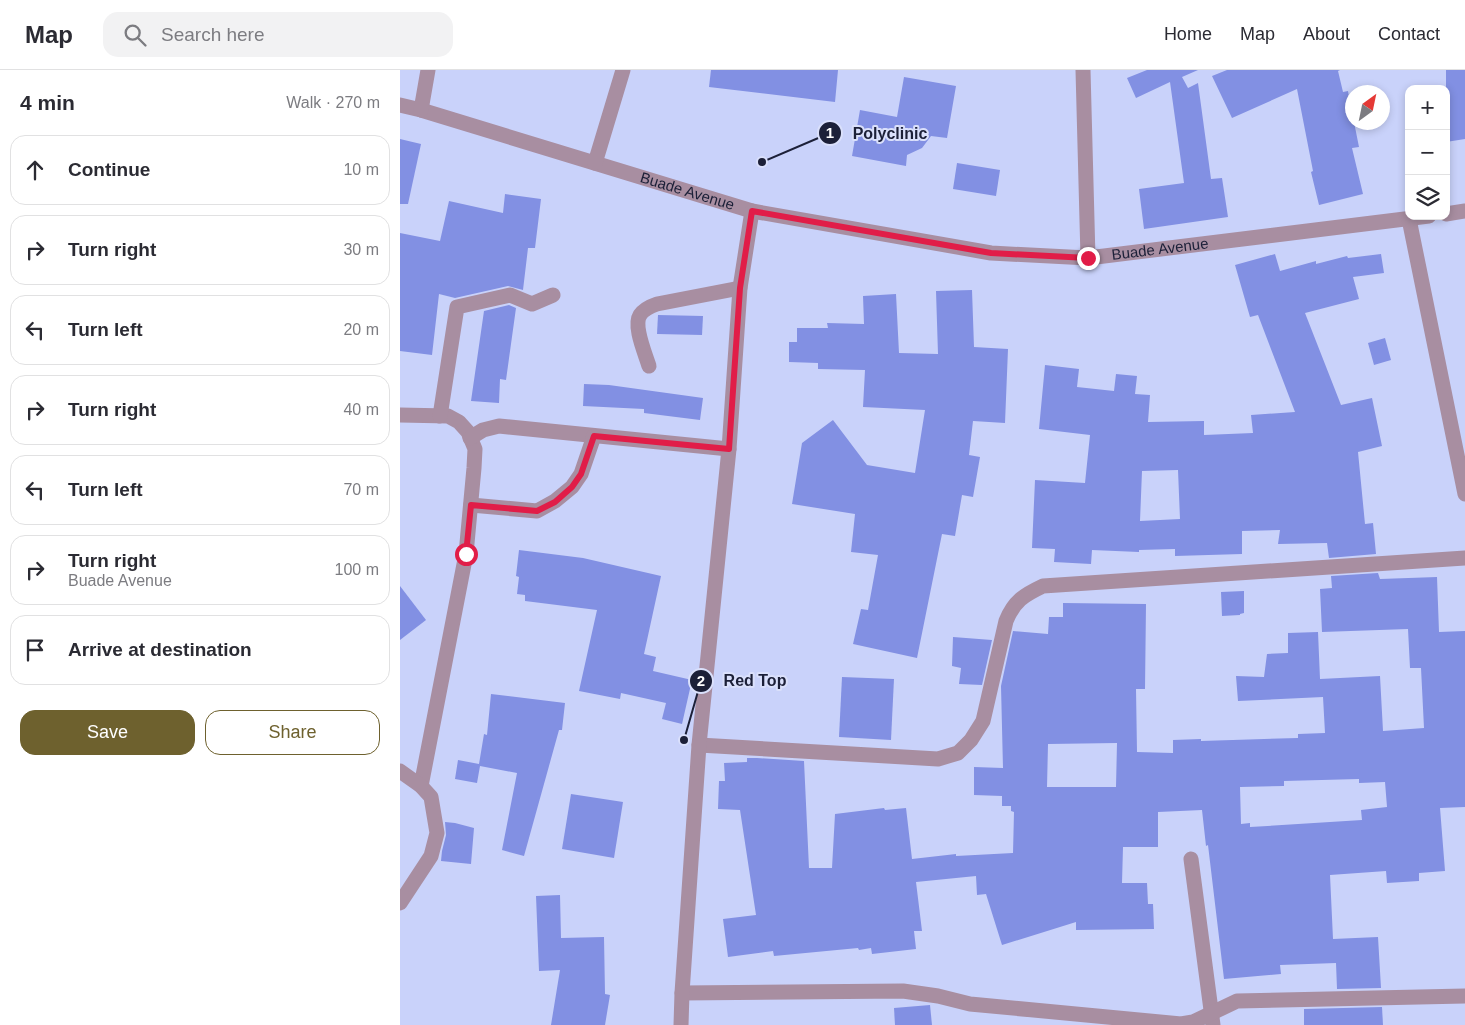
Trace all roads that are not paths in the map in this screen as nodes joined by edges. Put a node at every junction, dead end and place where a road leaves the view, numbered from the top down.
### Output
1 (428, 70) edge
2 (623, 70) edge
3 (1083, 70) edge
4 (400, 105) edge
5 (421, 110) junction
6 (594, 163) junction
7 (752, 211) junction
8 (1465, 211) edge
9 (1450, 213) edge
10 (1405, 219) edge
11 (1409, 220) edge
12 (1088, 258) junction
13 (740, 288) junction
14 (553, 295) dead end
15 (649, 366) dead end
16 (400, 414) edge
17 (440, 416) junction
18 (594, 436) junction
19 (470, 438) junction
20 (729, 449) junction
21 (1465, 494) edge
22 (471, 505) junction
23 (1465, 558) edge
24 (699, 745) junction
25 (400, 771) edge
26 (421, 786) junction
27 (1191, 859) dead end
28 (400, 903) edge
29 (682, 993) junction
30 (1465, 996) edge
31 (1212, 1019) edge
32 (681, 1025) edge

1 - 5 street
2 - 6 street
3 - 12 street
4 - 5 street, Buade Avenue
5 - 6 street, Buade Avenue
6 - 7 street, Buade Avenue
7 - 12 street, Buade Avenue
7 - 13 street
8 - 9 street
10 - 12 street, Buade Avenue
11 - 21 street
13 - 15 street
13 - 20 street
14 - 17 street
16 - 17 street
17 - 19 street
18 - 19 street
18 - 20 street
18 - 22 street
19 - 22 street
20 - 24 street
22 - 26 street
23 - 24 street
24 - 29 street
25 - 26 street
26 - 28 street
27 - 31 street
29 - 31 street
29 - 32 street
30 - 31 street

